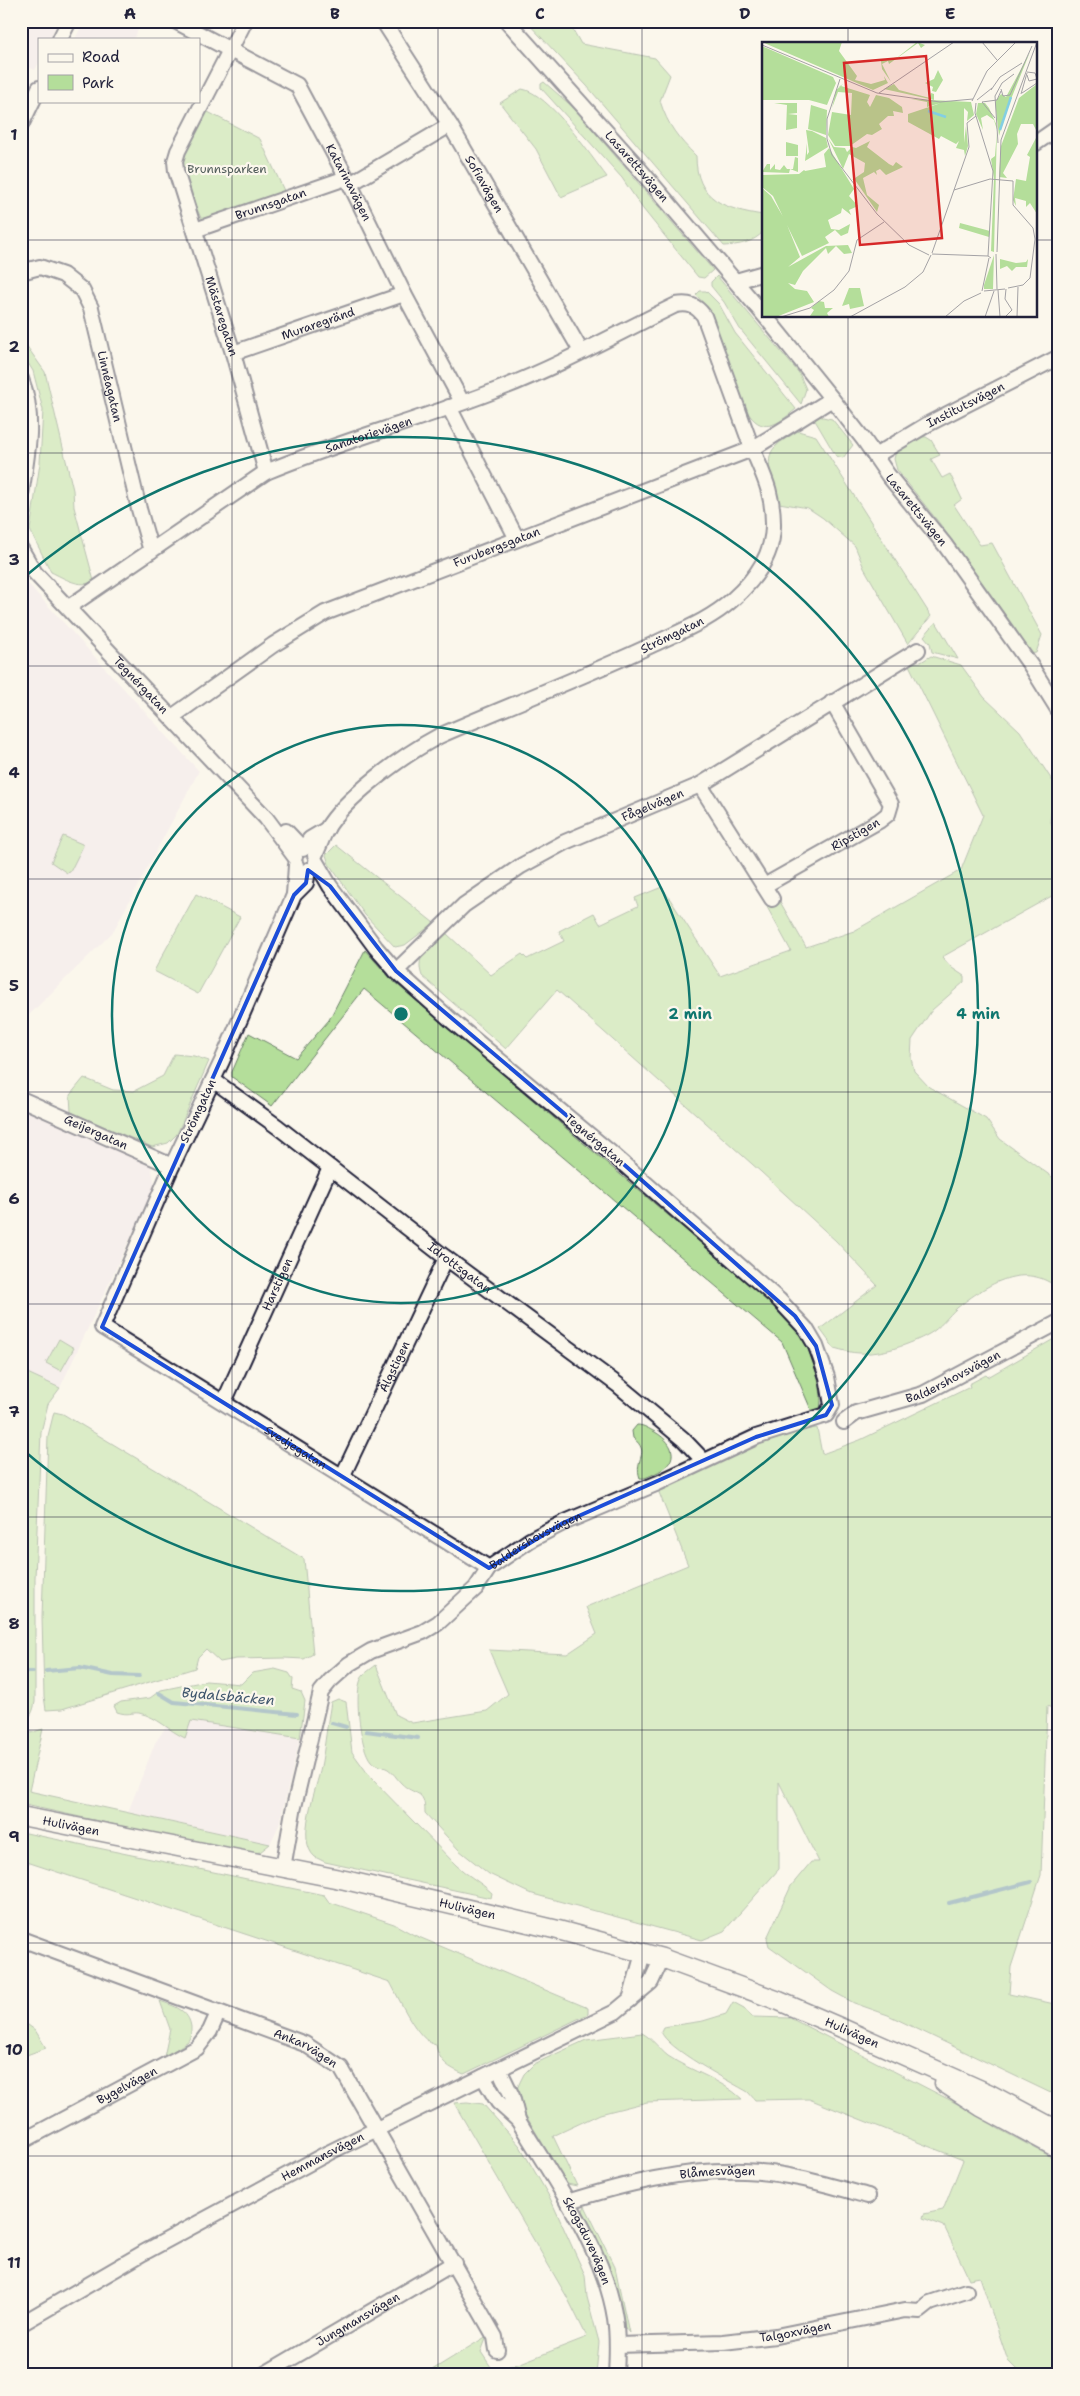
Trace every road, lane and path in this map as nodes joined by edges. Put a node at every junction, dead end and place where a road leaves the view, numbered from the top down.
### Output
1 (69, 21) edge
2 (175, 21) edge
3 (246, 21) edge
4 (383, 21) edge
5 (507, 21) edge
6 (60, 38) edge
7 (232, 49) junction
8 (38, 90) edge
9 (21, 125) edge
10 (450, 125) junction
11 (1059, 127) edge
12 (1038, 142) edge
13 (348, 181) junction
14 (195, 230) junction
15 (21, 272) edge
16 (762, 274) edge
17 (736, 281) junction
18 (404, 294) junction
19 (688, 304) joint
20 (762, 314) edge
21 (766, 318) edge
22 (581, 351) junction
23 (233, 353) junction
24 (1059, 358) edge
25 (21, 379) edge
26 (832, 399) junction
27 (462, 402) junction
28 (449, 407) junction
29 (25, 413) edge
30 (752, 449) junction
31 (874, 456) junction
32 (266, 472) junction
33 (21, 494) edge
34 (517, 539) junction
35 (21, 549) edge
36 (151, 551) junction
37 (69, 606) junction
38 (918, 650) dead end
39 (832, 702) junction
40 (1059, 711) edge
41 (172, 718) junction
42 (700, 785) junction
43 (306, 860) junction
44 (764, 886) junction
45 (772, 900) dead end
46 (396, 971) junction
47 (213, 1080) junction
48 (21, 1099) edge
49 (172, 1166) junction
50 (330, 1168) junction
51 (446, 1258) junction
52 (1059, 1322) edge
53 (102, 1327) joint
54 (224, 1402) junction
55 (832, 1409) joint
56 (844, 1422) dead end
57 (703, 1460) junction
58 (343, 1475) junction
59 (489, 1568) junction
60 (21, 1816) edge
61 (283, 1868) junction
62 (21, 1939) edge
63 (642, 1953) junction
64 (662, 1958) junction
65 (630, 2000) junction
66 (218, 2013) junction
67 (899, 2055) junction
68 (499, 2070) junction
69 (483, 2077) junction
70 (518, 2120) junction
71 (376, 2128) junction
72 (1059, 2132) edge
73 (21, 2142) edge
74 (1059, 2149) edge
75 (868, 2196) dead end
76 (567, 2202) junction
77 (454, 2263) junction
78 (966, 2292) dead end
79 (21, 2324) edge
80 (617, 2345) junction
81 (497, 2350) dead end
82 (262, 2375) edge
83 (616, 2375) edge

1 - 6 street
2 - 7 street, Katarinavägen
3 - 7 street
4 - 10 street, Sofiavägen
5 - 17 street, Lasarettsvägen
7 - 13 street, Katarinavägen
7 - 14 street, Mästaregatan
8 - 9 street
10 - 13 street, Brunnsgatan
10 - 22 street, Sofiavägen
11 - 12 street
13 - 14 street, Brunnsgatan
13 - 18 street, Katarinavägen
14 - 23 street, Mästaregatan
15 - 36 street, Linnéagatan
16 - 17 street
17 - 20 street, Lasarettsvägen
18 - 23 street, Muraregränd
18 - 27 street, Katarinavägen
19 - 22 street, Sanatorievägen
19 - 30 street, Strömgatan
21 - 26 street, Lasarettsvägen
22 - 27 street, Sanatorievägen
23 - 32 street, Mästaregatan
24 - 31 street, Institutsvägen
25 - 29 street
26 - 30 street, Furubergsgatan
26 - 31 street, Lasarettsvägen
27 - 28 street, Sanatorievägen
28 - 32 street, Sanatorievägen
28 - 34 street
29 - 33 street
30 - 34 street, Furubergsgatan
30 - 43 street, Strömgatan
31 - 40 street, Lasarettsvägen
32 - 36 street, Sanatorievägen
34 - 41 street, Furubergsgatan
35 - 37 street, Tegnérgatan
36 - 37 street, Sanatorievägen
37 - 41 street, Tegnérgatan
38 - 39 street, Fågelvägen
39 - 42 street, Fågelvägen
39 - 44 street, Ripstigen
41 - 43 street, Tegnérgatan
42 - 44 street
42 - 46 street, Fågelvägen
43 - 46 street, Tegnérgatan
43 - 47 street, Strömgatan
44 - 45 street
46 - 55 street, Tegnérgatan
47 - 49 street, Strömgatan
47 - 50 street, Idrottsgatan
48 - 49 street, Geijergatan
49 - 53 street, Strömgatan
50 - 51 street, Idrottsgatan
50 - 54 street, Harstigen
51 - 57 street, Idrottsgatan
51 - 58 street, Älgstigen
52 - 56 street, Baldershovsvägen
53 - 54 street, Svedjegatan
54 - 58 street, Svedjegatan
55 - 57 street, Baldershovsvägen
57 - 59 street, Baldershovsvägen
58 - 59 street, Svedjegatan
59 - 61 street, Baldershovsvägen
60 - 61 main road, Hulivägen
61 - 63 main road, Hulivägen
62 - 66 street, Ankarvägen
63 - 64 main road, Hulivägen
63 - 65 street
64 - 65 street, Hemmansvägen
64 - 67 main road, Hulivägen
65 - 68 street, Hemmansvägen
66 - 71 street, Ankarvägen
66 - 73 street, Bygelvägen
67 - 72 main road, Hulivägen
67 - 74 main road, Hulivägen
68 - 69 street, Hemmansvägen
68 - 70 street, Skogsduvevägen
69 - 70 street, Skogsduvevägen
69 - 71 street, Hemmansvägen
70 - 76 street, Skogsduvevägen
71 - 77 street, Ankarvägen
71 - 79 street, Hemmansvägen
75 - 76 street, Blåmesvägen
76 - 80 street, Skogsduvevägen
77 - 81 street, Ankarvägen
77 - 82 street, Jungmansvägen
78 - 80 street, Talgoxvägen
80 - 83 street, Skogsduvevägen

